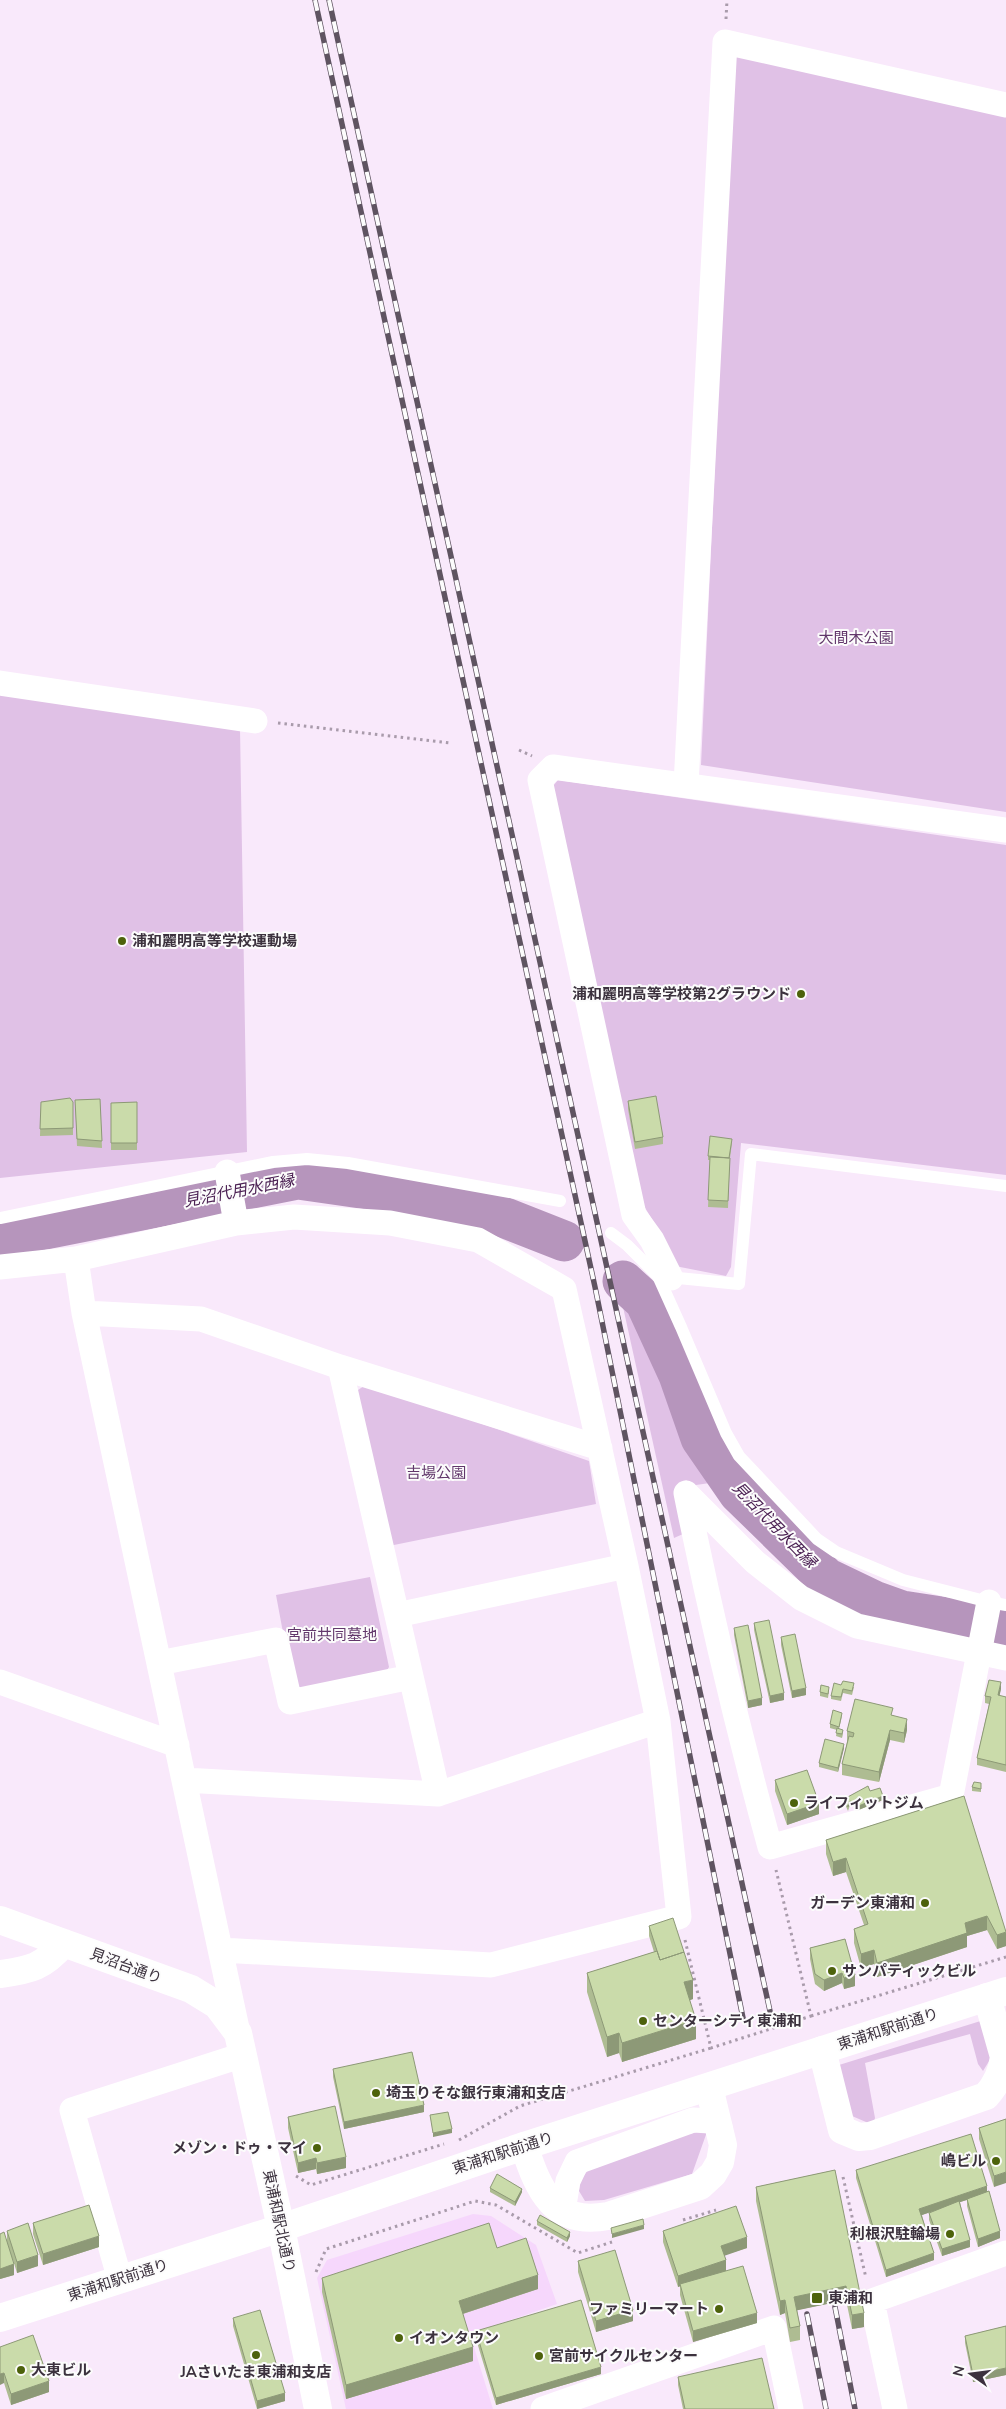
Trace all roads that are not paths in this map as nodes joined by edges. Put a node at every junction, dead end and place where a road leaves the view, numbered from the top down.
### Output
1 (1006, 105) edge
2 (0, 683) edge
3 (254, 721) road end
4 (686, 785) junction
5 (1006, 830) edge
6 (228, 1172) junction
7 (1006, 1186) edge
8 (560, 1201) dead end
9 (0, 1218) edge
10 (236, 1223) junction
11 (611, 1233) dead end
12 (76, 1259) junction
13 (0, 1267) edge
14 (665, 1277) junction
15 (84, 1313) junction
16 (340, 1367) junction
17 (600, 1448) junction
18 (626, 1566) junction
19 (997, 1604) edge
20 (397, 1615) junction
21 (980, 1654) junction
22 (1006, 1658) edge
23 (159, 1662) junction
24 (411, 1677) junction
25 (0, 1682) edge
26 (658, 1721) junction
27 (177, 1746) junction
28 (184, 1780) junction
29 (438, 1794) junction
30 (0, 1920) edge
31 (64, 1943) junction
32 (220, 1950) junction
33 (0, 1974) edge
34 (997, 1994) edge
35 (241, 2044) junction
36 (822, 2050) junction
37 (709, 2087) junction
38 (720, 2127) junction
39 (524, 2146) junction
40 (563, 2211) junction
41 (281, 2228) junction
42 (1006, 2253) edge
43 (120, 2280) junction
44 (0, 2318) edge
45 (555, 2407) edge
46 (316, 2408) edge
47 (792, 2409) edge
48 (895, 2409) edge

1 - 4 street
2 - 3 street
4 - 5 street
4 - 14 street
6 - 8 lane
6 - 9 lane
6 - 10 street
7 - 14 lane
10 - 12 street
10 - 17 street
11 - 14 lane
12 - 13 street
12 - 15 street
14 - 19 lane
15 - 16 street
15 - 23 street
16 - 17 street
16 - 20 street
17 - 18 street
18 - 20 street
18 - 26 street
19 - 21 street
20 - 24 street
21 - 21 street
21 - 22 street
23 - 24 street
23 - 27 street
24 - 29 street
25 - 27 street
26 - 29 street
26 - 32 street
27 - 28 street
28 - 29 street
28 - 32 street
30 - 31 street, 見沼台通り
31 - 33 street
31 - 35 street, 見沼台通り
32 - 35 street
34 - 36 street, 東浦和駅前通り
34 - 36 street
35 - 41 street, 東浦和駅北通り
35 - 43 street
36 - 37 street, 東浦和駅前通り
37 - 38 street
37 - 39 street, 東浦和駅前通り
38 - 40 street
38 - 40 street
39 - 40 street
39 - 41 street, 東浦和駅前通り
41 - 43 street, 東浦和駅前通り
41 - 46 street, 東浦和駅北通り
42 - 48 street
43 - 44 street, 東浦和駅前通り
45 - 47 street

